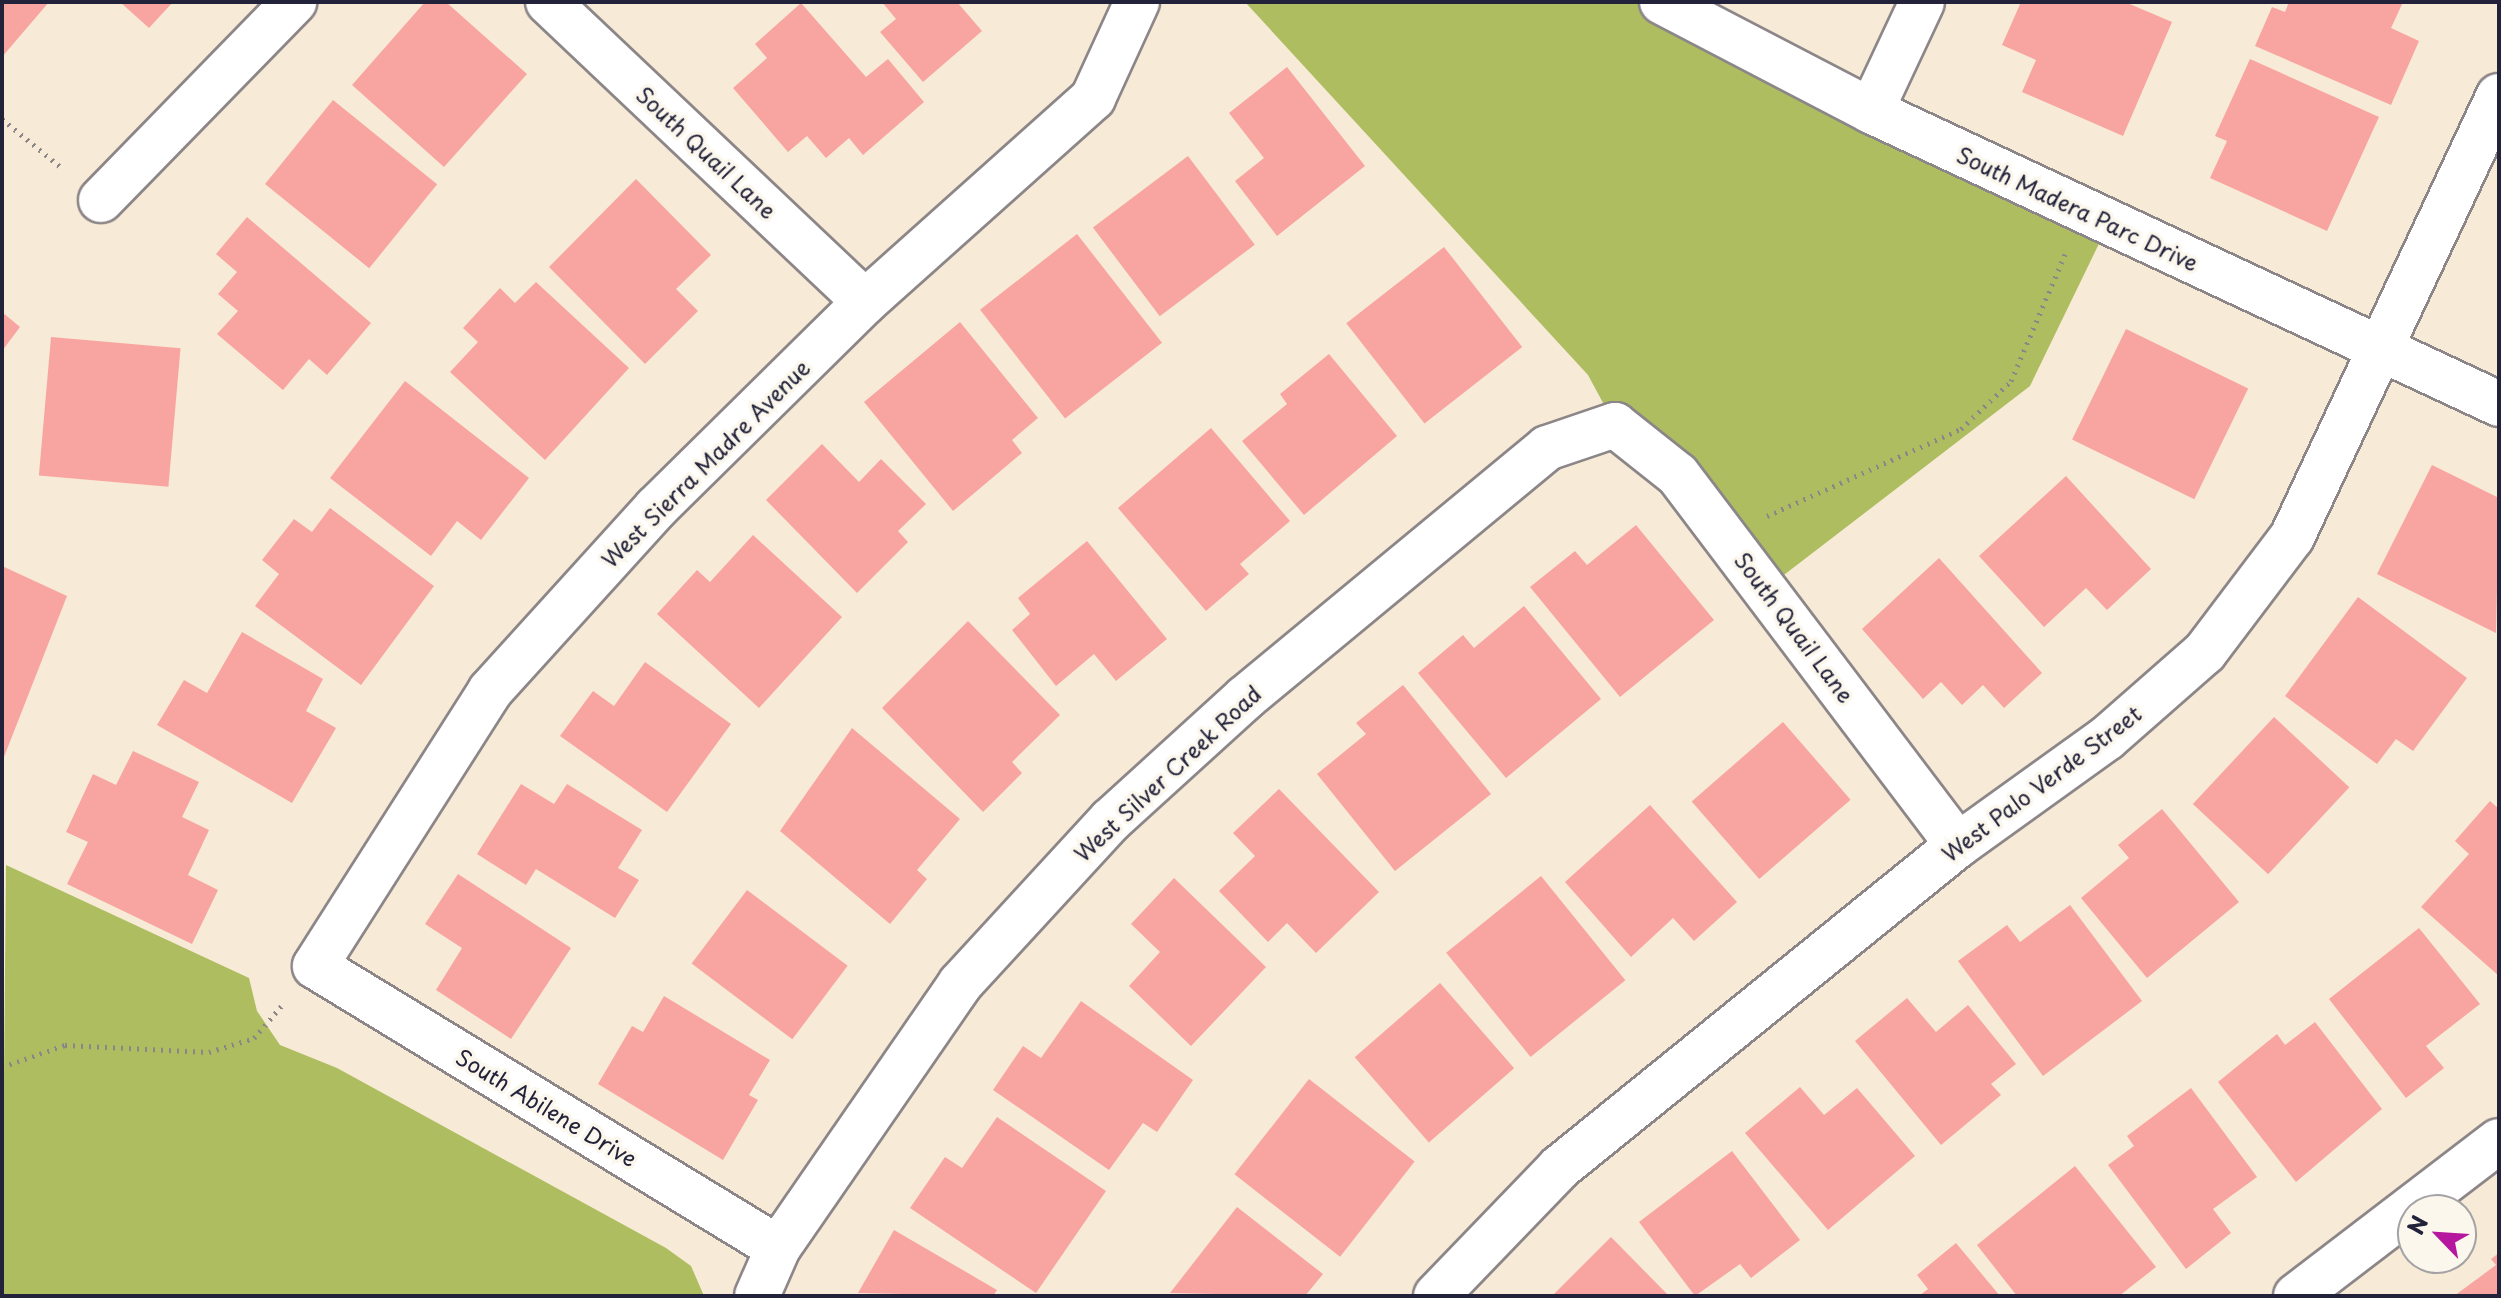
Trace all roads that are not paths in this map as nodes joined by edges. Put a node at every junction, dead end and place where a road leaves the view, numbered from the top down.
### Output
1 (294, 2) edge
2 (548, 2) edge
3 (1137, 2) edge
4 (1662, 2) edge
5 (1922, 2) edge
6 (2499, 96) edge
7 (1871, 111) junction
8 (101, 200) road end
9 (865, 302) junction
10 (2385, 352) junction
11 (2499, 404) edge
12 (1615, 425) joint
13 (1958, 845) junction
14 (315, 966) joint
15 (2499, 1141) edge
16 (778, 1248) junction
17 (757, 1296) edge
18 (1436, 1296) edge
19 (2296, 1296) edge

1 - 8 street
2 - 9 street, South Quail Lane
3 - 9 street, West Sierra Madre Avenue
4 - 7 street, South Madera Parc Drive
5 - 7 street
6 - 10 street, West Palo Verde Street
7 - 10 street, South Madera Parc Drive
9 - 14 street, West Sierra Madre Avenue
10 - 11 street, South Madera Parc Drive
10 - 13 street, West Palo Verde Street
12 - 13 street, South Quail Lane
12 - 16 street, West Silver Creek Road
13 - 18 street, West Palo Verde Street
14 - 16 street, South Abilene Drive
15 - 19 street
16 - 17 street, West Silver Creek Road

